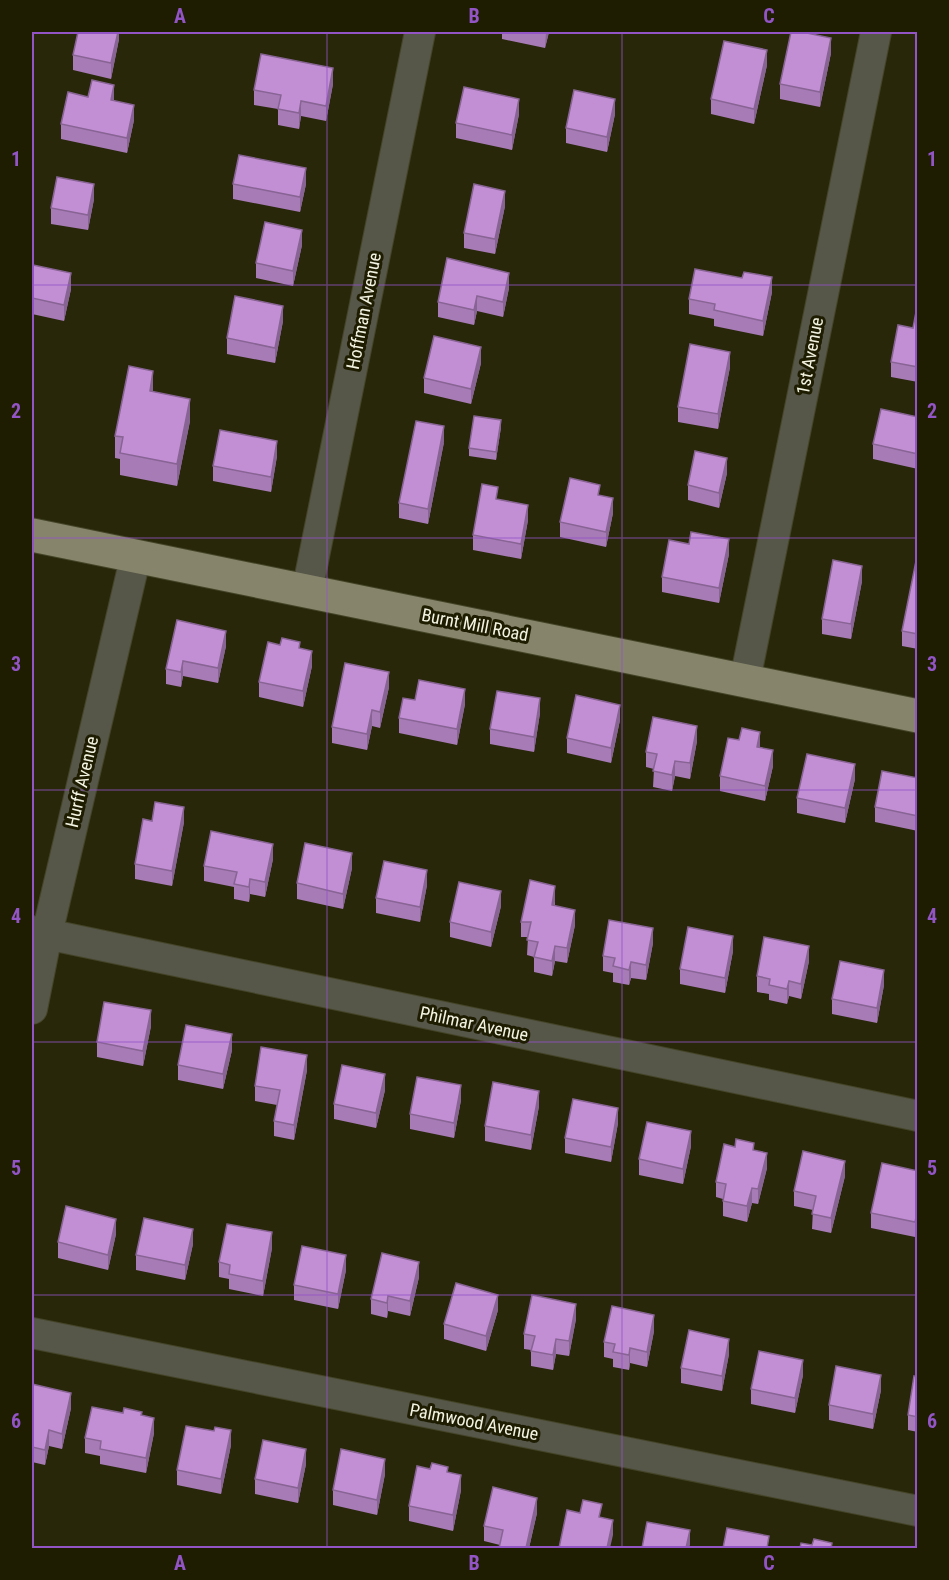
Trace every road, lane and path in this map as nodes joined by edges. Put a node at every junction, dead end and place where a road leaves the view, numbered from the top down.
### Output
1 (420, 32) edge
2 (876, 32) edge
3 (32, 535) edge
4 (135, 555) junction
5 (307, 591) junction
6 (745, 680) junction
7 (918, 716) edge
8 (39, 933) edge
9 (32, 1009) edge
10 (918, 1116) edge
11 (32, 1333) edge
12 (918, 1511) edge

1 - 5 street, Hoffman Avenue
2 - 6 street, 1st Avenue
3 - 4 main road, Burnt Mill Road
4 - 5 main road, Burnt Mill Road
4 - 8 street, Hurff Avenue
5 - 6 main road, Burnt Mill Road
6 - 7 main road, Burnt Mill Road
8 - 9 street, Hurff Avenue
8 - 10 street, Philmar Avenue
11 - 12 street, Palmwood Avenue

